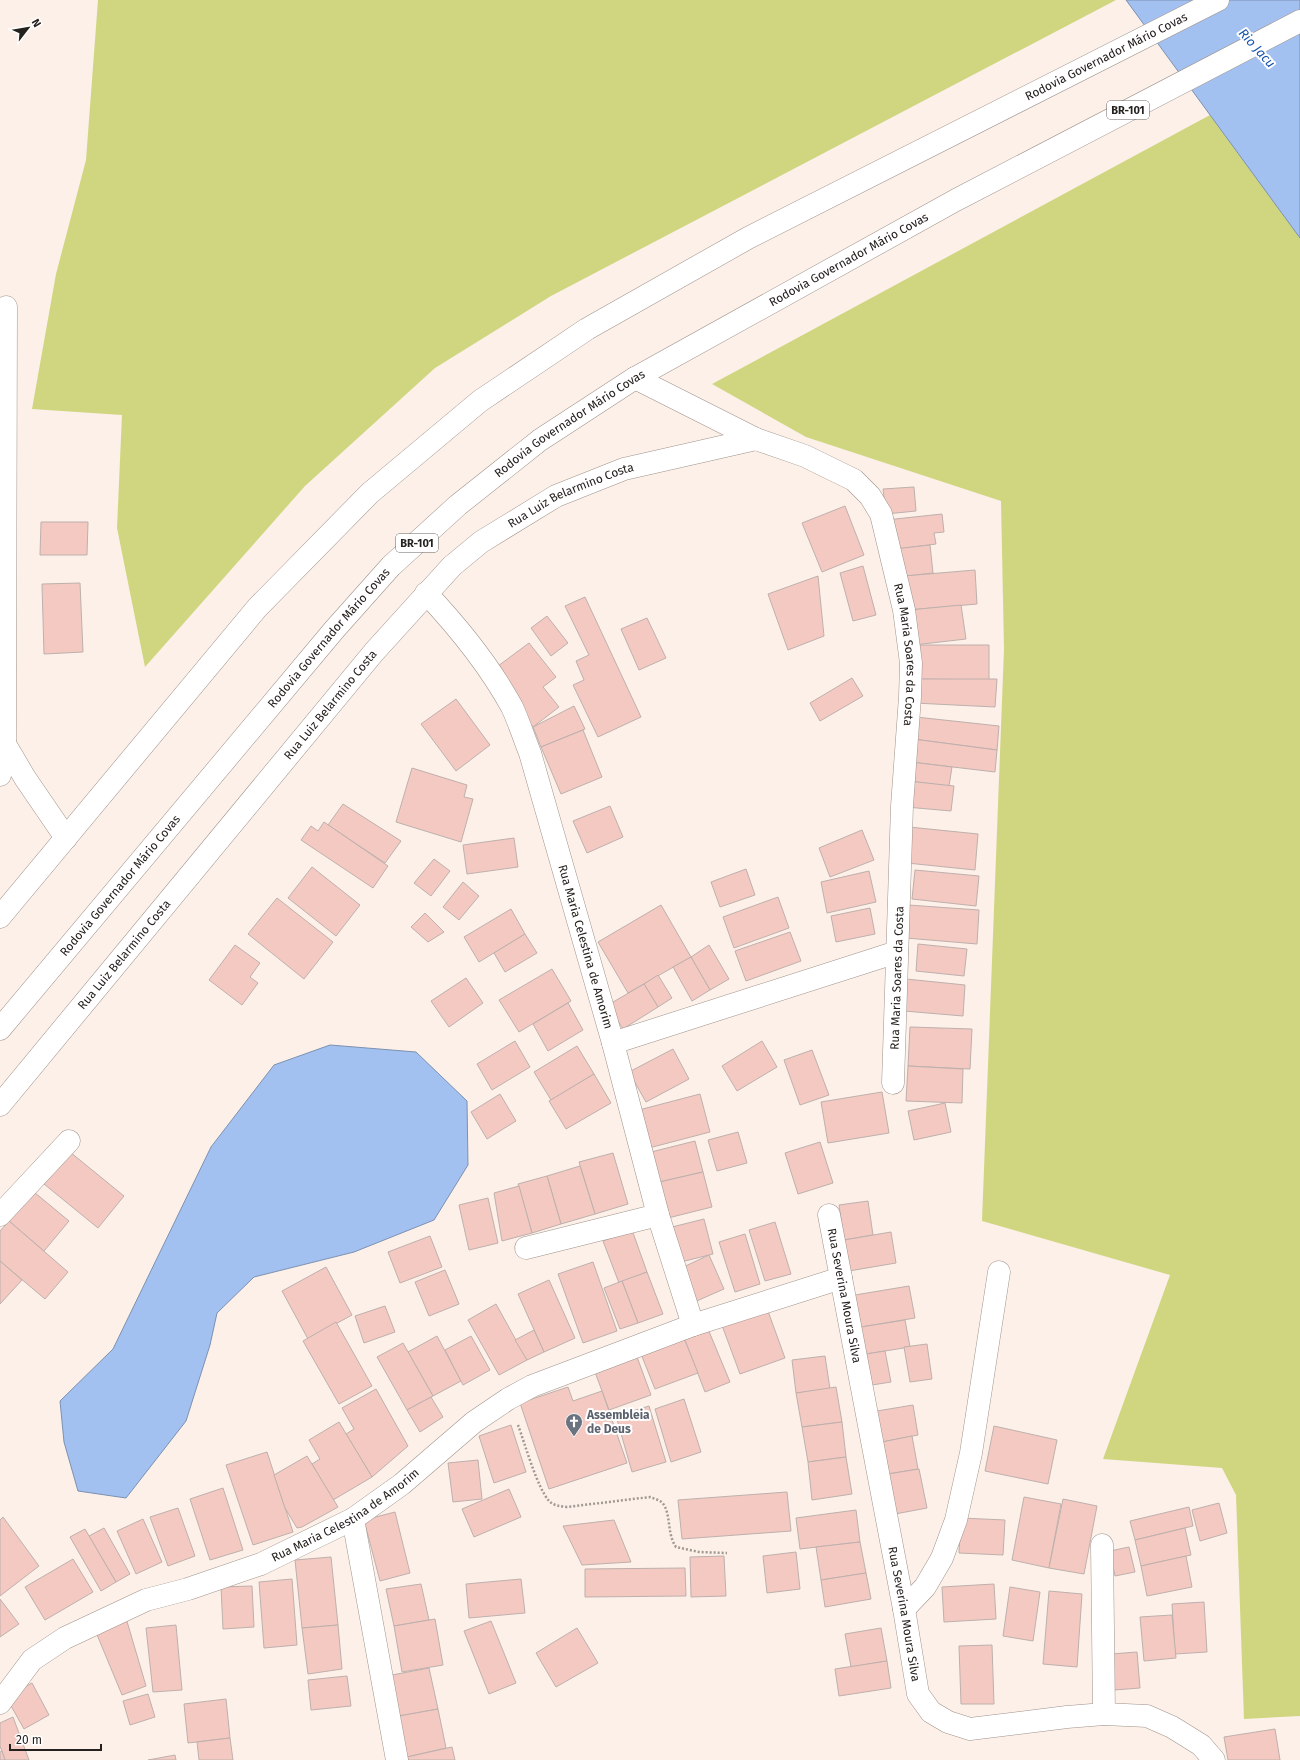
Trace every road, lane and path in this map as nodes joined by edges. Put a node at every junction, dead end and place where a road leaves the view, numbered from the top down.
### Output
1 (1218, 0) edge
2 (1300, 21) edge
3 (6, 307) dead end
4 (635, 378) junction
5 (756, 439) junction
6 (426, 593) junction
7 (5, 744) junction
8 (0, 776) edge
9 (66, 838) junction
10 (0, 917) edge
11 (897, 952) junction
12 (0, 1029) edge
13 (613, 1043) junction
14 (894, 1082) dead end
15 (0, 1105) edge
16 (69, 1141) dead end
17 (0, 1215) edge
18 (658, 1215) junction
19 (829, 1215) dead end
20 (526, 1248) dead end
21 (999, 1272) dead end
22 (841, 1278) junction
23 (693, 1325) junction
24 (508, 1399) junction
25 (353, 1518) junction
26 (1102, 1545) dead end
27 (727, 1552) dead end
28 (904, 1609) junction
29 (0, 1703) edge
30 (1104, 1714) junction
31 (397, 1760) edge
32 (1214, 1760) edge

1 - 9 main road, Rodovia Governador Mário Covas
2 - 4 main road, Rodovia Governador Mário Covas / BR-101
3 - 7 main road
4 - 5 main road, Rua Maria Soares da Costa
4 - 12 main road, Rodovia Governador Mário Covas / BR-101
5 - 6 main road, Rua Luiz Belarmino Costa
5 - 11 main road, Rua Maria Soares da Costa
6 - 13 main road, Rua Maria Celestina de Amorim
6 - 15 main road, Rua Luiz Belarmino Costa
7 - 8 main road
7 - 9 main road
9 - 10 main road, Rodovia Governador Mário Covas
11 - 13 main road
11 - 14 main road, Rua Maria Soares da Costa
13 - 18 main road, Rua Maria Celestina de Amorim
16 - 17 main road
18 - 20 main road
18 - 23 main road, Rua Maria Celestina de Amorim
19 - 22 main road, Rua Severina Moura Silva
21 - 28 main road
22 - 23 main road, Rua Maria Celestina de Amorim
22 - 28 main road, Rua Severina Moura Silva
23 - 24 main road, Rua Maria Celestina de Amorim
24 - 25 main road, Rua Maria Celestina de Amorim
24 - 27 path
25 - 29 main road, Rua Maria Celestina de Amorim
25 - 31 main road
26 - 30 main road
28 - 30 main road, Rua Severina Moura Silva
30 - 32 main road, Rua Severina Moura Silva

